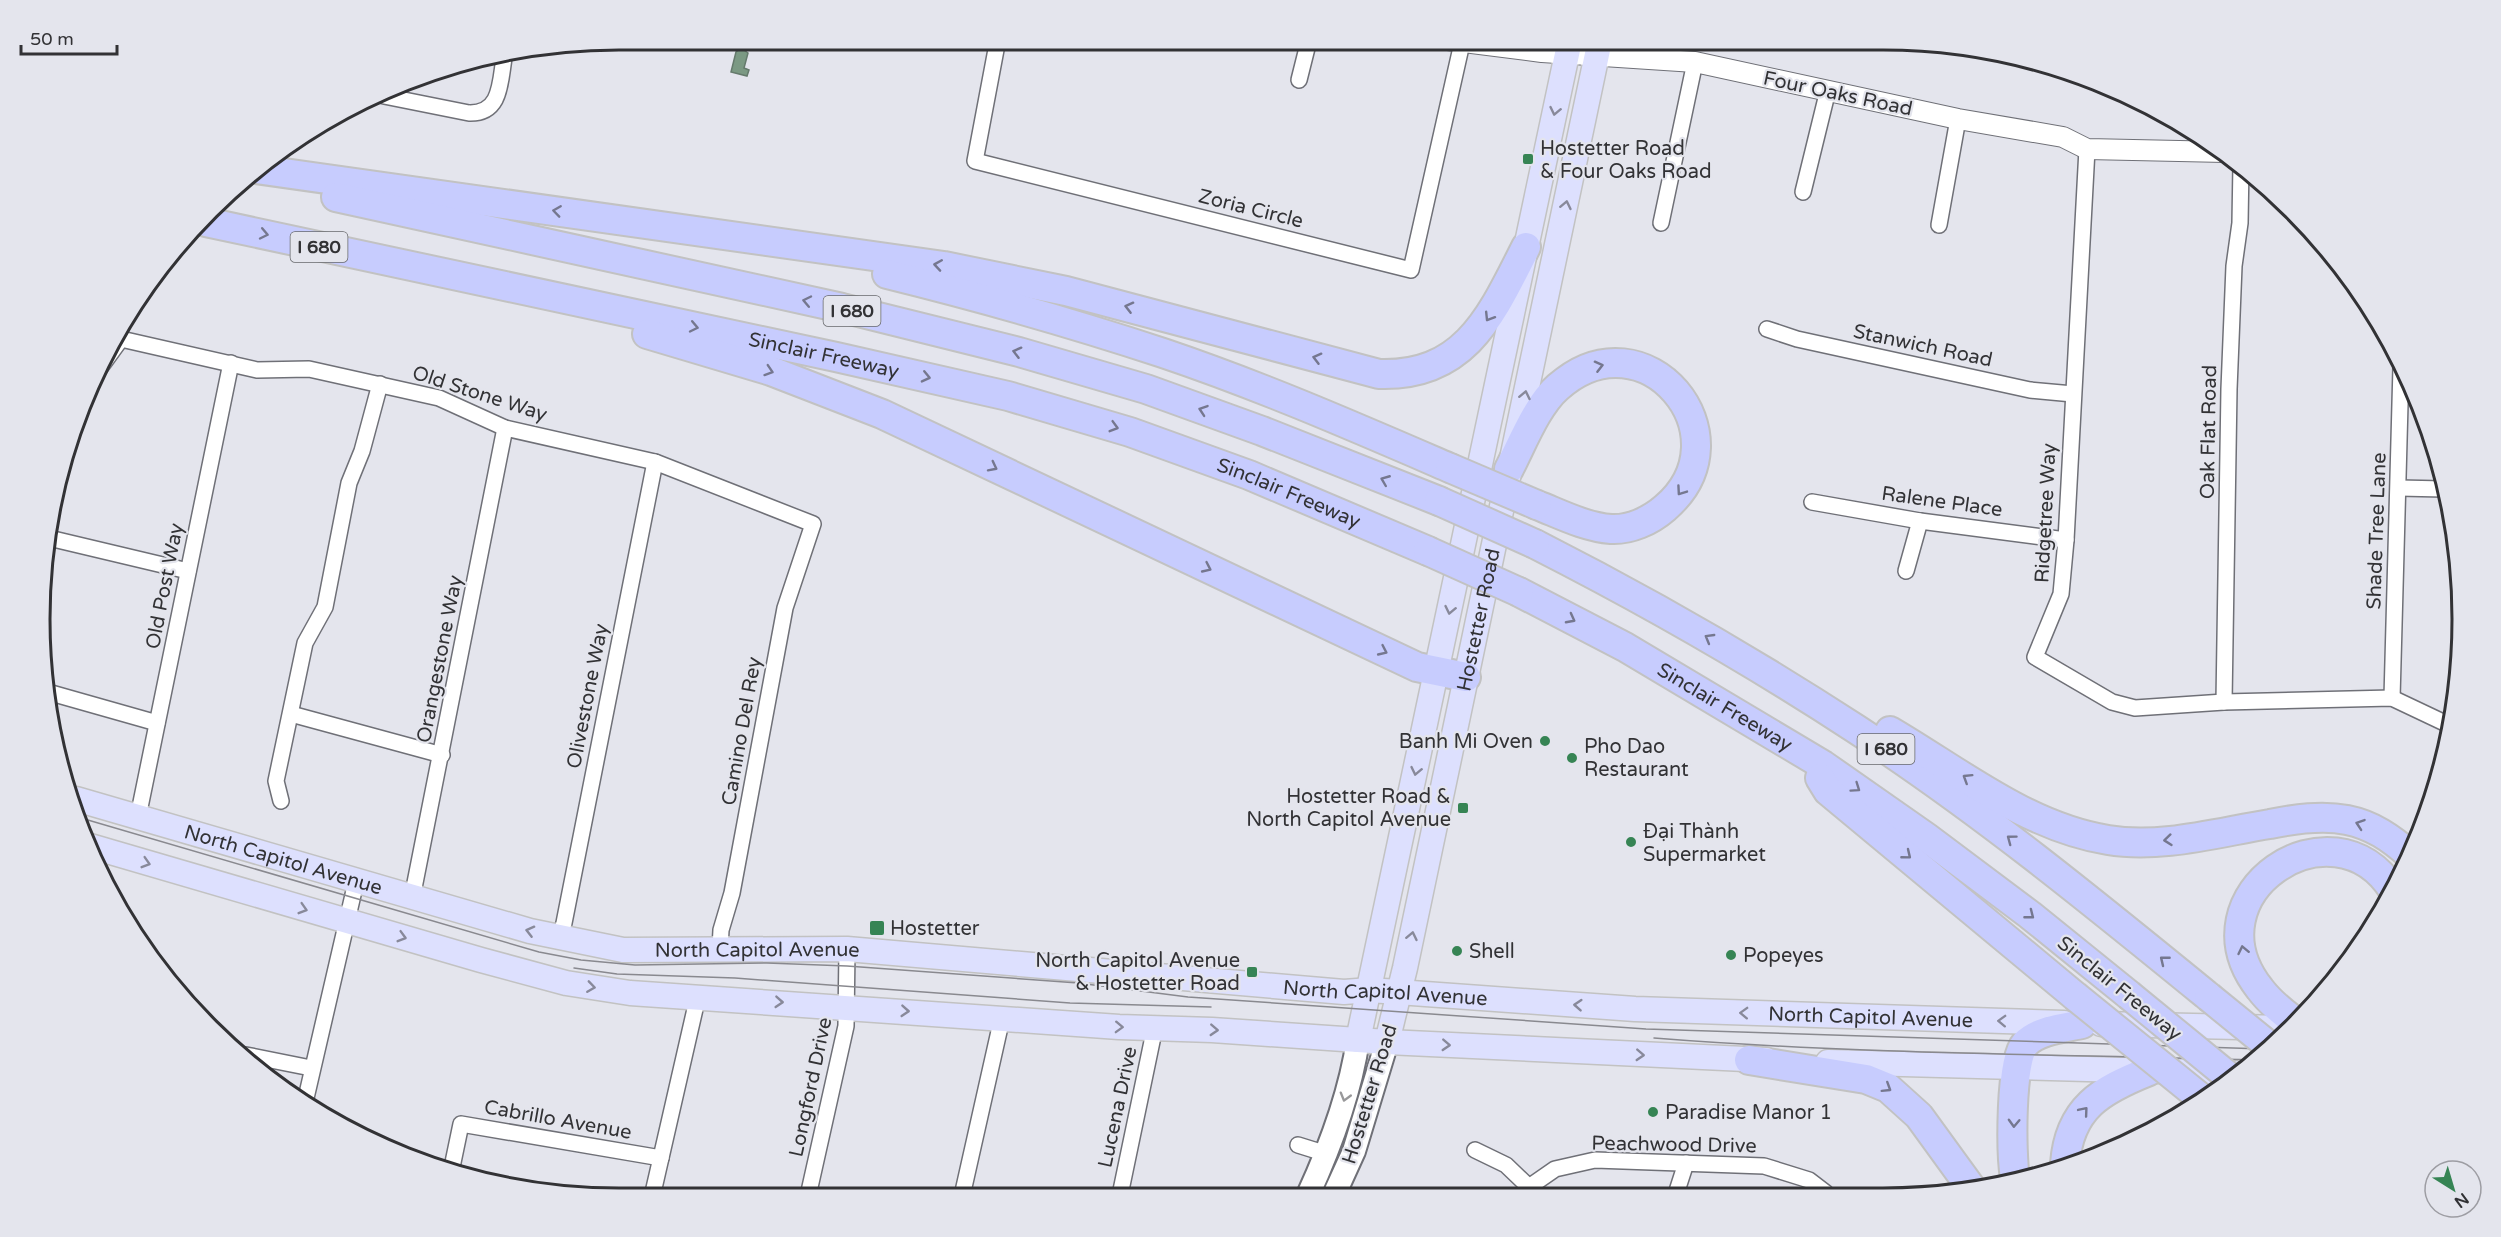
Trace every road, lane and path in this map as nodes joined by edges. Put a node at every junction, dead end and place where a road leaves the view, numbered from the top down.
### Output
1 (996, 50) edge
2 (1306, 50) edge
3 (1453, 50) edge
4 (1567, 50) edge
5 (1597, 50) edge
6 (1617, 50) edge
7 (503, 61) edge
8 (1695, 62) junction
9 (1299, 80) dead end
10 (1828, 90) junction
11 (391, 97) edge
12 (1958, 119) junction
13 (2086, 148) junction
14 (2208, 152) edge
15 (268, 171) edge
16 (2241, 177) edge
17 (256, 180) edge
18 (1803, 192) dead end
19 (615, 219) junction
20 (210, 223) edge
21 (1661, 223) dead end
22 (1939, 225) dead end
23 (1527, 247) junction
24 (432, 271) junction
25 (1767, 328) dead end
26 (123, 339) edge
27 (231, 363) junction
28 (380, 384) junction
29 (2402, 386) edge
30 (2073, 393) junction
31 (505, 428) junction
32 (655, 462) junction
33 (1509, 469) junction
34 (2399, 488) junction
35 (2436, 489) edge
36 (1812, 502) dead end
37 (1920, 521) junction
38 (813, 524) joint
39 (55, 539) edge
40 (2066, 540) junction
41 (188, 571) junction
42 (1906, 571) dead end
43 (1750, 662) junction
44 (1437, 673) junction
45 (1466, 677) junction
46 (54, 694) edge
47 (2392, 698) junction
48 (2224, 702) junction
49 (291, 714) junction
50 (2442, 721) edge
51 (158, 723) junction
52 (442, 755) junction
53 (1807, 756) junction
54 (79, 799) edge
55 (281, 801) dead end
56 (138, 817) junction
57 (99, 849) edge
58 (2402, 849) edge
59 (356, 882) junction
60 (2386, 882) edge
61 (412, 898) junction
62 (346, 922) junction
63 (559, 938) junction
64 (720, 948) junction
65 (847, 949) junction
66 (1370, 990) junction
67 (1399, 993) junction
68 (698, 996) junction
69 (847, 1006) junction
70 (2289, 1017) edge
71 (1002, 1018) junction
72 (2082, 1024) junction
73 (1155, 1027) junction
74 (2277, 1029) edge
75 (1358, 1040) junction
76 (1387, 1042) junction
77 (2263, 1042) edge
78 (256, 1057) edge
79 (1749, 1060) junction
80 (2015, 1067) junction
81 (311, 1068) junction
82 (2149, 1071) junction
83 (2224, 1073) edge
84 (2225, 1073) edge
85 (2195, 1094) edge
86 (307, 1095) edge
87 (1298, 1145) dead end
88 (1475, 1149) dead end
89 (1327, 1154) junction
90 (2066, 1157) edge
91 (661, 1158) junction
92 (453, 1162) edge
93 (1686, 1163) junction
94 (2015, 1172) edge
95 (1967, 1181) edge
96 (654, 1188) edge
97 (810, 1188) edge
98 (964, 1188) edge
99 (1121, 1188) edge
100 (1311, 1188) edge
101 (1337, 1188) edge
102 (1525, 1188) edge
103 (1531, 1188) edge
104 (1678, 1188) edge
105 (1819, 1188) edge

1 - 3 street, Zoria Circle
2 - 9 street
4 -> 23 main road, Hostetter Road
33 -> 5 main road, Hostetter Road
6 - 8 street, Four Oaks Road
7 - 11 street
8 - 10 street, Four Oaks Road
8 - 21 street
10 - 12 street, Four Oaks Road
10 - 18 street
12 - 13 street, Four Oaks Road
12 - 22 street
13 - 14 street, Four Oaks Road
13 - 30 street, Ridgetree Way
19 -> 15 highway
16 - 48 street, Oak Flat Road
43 -> 17 highway, I 680, bridge
23 -> 19 highway
33 -> 19 highway, bridge
20 -> 24 highway, Sinclair Freeway / I 680
23 -> 44 main road, Hostetter Road
24 -> 44 highway
24 -> 53 highway, Sinclair Freeway / I 680, bridge
25 - 30 street, Stanwich Road
26 - 27 street, Old Stone Way
27 - 28 street, Old Stone Way
27 - 41 street, Old Post Way
28 - 31 street, Old Stone Way
28 - 49 street
29 - 34 street, Shade Tree Lane
30 - 40 street, Ridgetree Way
31 - 32 street, Old Stone Way
31 - 52 street, Orangestone Way
32 - 38 street, Old Stone Way
32 - 63 street, Olivestone Way
33 - 45 main road, Hostetter Road
34 - 35 street
34 - 47 street, Shade Tree Lane
36 - 37 street, Ralene Place
37 - 40 street, Ralene Place
37 - 42 street
38 - 64 street, Camino Del Rey
39 - 41 street
40 - 48 street, Ridgetree Way
41 - 51 street, Old Post Way
58 -> 43 highway
77 -> 43 highway, I 680, bridge
44 - 45 highway
44 -> 66 main road, Hostetter Road
67 -> 45 main road, Hostetter Road
46 - 51 street
47 - 48 street, Ridgetree Way
47 - 50 street, Ridgetree Way
49 - 52 street
49 - 55 street
51 - 56 street, Old Post Way
52 - 61 street, Orangestone Way
53 -> 84 highway, Sinclair Freeway / I 680, bridge
53 -> 85 highway, bridge
54 - 56 main road, North Capitol Avenue
56 - 59 main road, North Capitol Avenue
57 -> 62 main road, North Capitol Avenue
59 - 61 main road, North Capitol Avenue
59 - 62 street
70 -> 60 highway
63 -> 61 main road, North Capitol Avenue
62 -> 68 main road, North Capitol Avenue
62 - 81 street
63 - 64 main road, North Capitol Avenue
64 - 65 main road, North Capitol Avenue
65 - 66 main road, North Capitol Avenue
65 - 69 street, Longford Drive
66 - 67 main road, North Capitol Avenue
66 - 75 main road, Hostetter Road
72 -> 67 main road, North Capitol Avenue
67 - 76 main road, Hostetter Road
68 -> 69 main road, North Capitol Avenue
68 - 91 street
69 -> 71 main road, North Capitol Avenue
69 - 97 street, Longford Drive
71 -> 73 main road, North Capitol Avenue
71 - 98 street
72 - 74 main road, North Capitol Avenue
72 - 80 highway
73 -> 75 main road, North Capitol Avenue
73 - 99 street, Lucena Drive
75 - 76 main road, North Capitol Avenue
75 -> 89 main road, Hostetter Road
76 -> 79 main road, North Capitol Avenue
76 - 101 main road, Hostetter Road
78 - 81 street
79 - 80 main road, North Capitol Avenue
79 -> 95 highway
80 - 82 main road, North Capitol Avenue
80 -> 94 highway
81 - 86 street
82 - 83 main road, North Capitol Avenue
90 -> 82 highway
87 - 89 street, Hostetter Road
88 - 102 street
89 - 100 main road, Hostetter Road
91 - 92 street, Cabrillo Avenue
91 - 96 street
93 - 103 street, Peachwood Drive
93 - 104 street
93 - 105 street, Peachwood Drive

